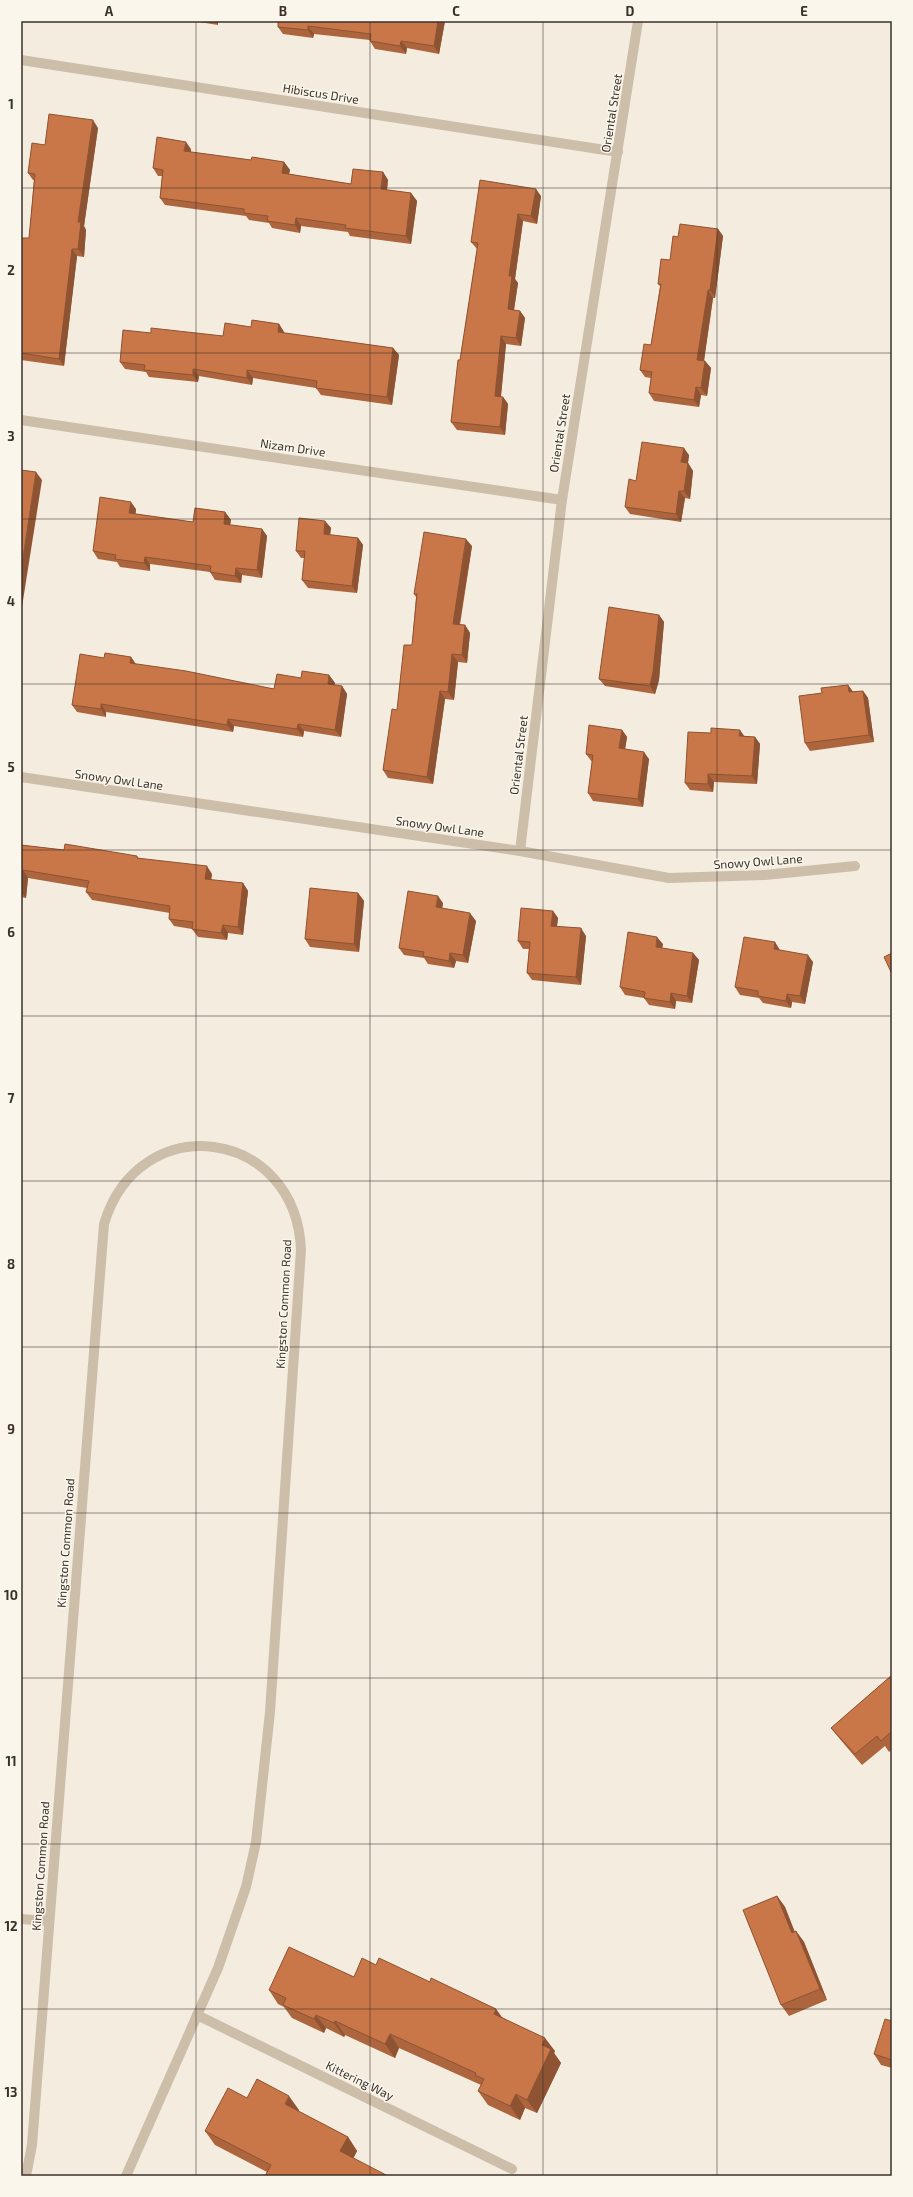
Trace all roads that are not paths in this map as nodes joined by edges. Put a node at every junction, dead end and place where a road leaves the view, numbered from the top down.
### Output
1 (638, 21) edge
2 (21, 60) edge
3 (618, 152) junction
4 (21, 420) edge
5 (562, 500) junction
6 (21, 778) edge
7 (520, 851) junction
8 (855, 866) dead end
9 (21, 1920) edge
10 (48, 1922) junction
11 (197, 2015) junction
12 (512, 2169) dead end
13 (26, 2176) edge
14 (126, 2176) edge

1 - 3 street, Oriental Street
2 - 3 street, Hibiscus Drive
3 - 5 street, Oriental Street
4 - 5 street, Nizam Drive
5 - 7 street, Oriental Street
6 - 7 street, Snowy Owl Lane
7 - 8 street, Snowy Owl Lane
9 - 10 street
10 - 11 street, Kingston Common Road
10 - 13 street, Kingston Common Road
11 - 12 street, Kittering Way
11 - 14 street, Kingston Common Road

